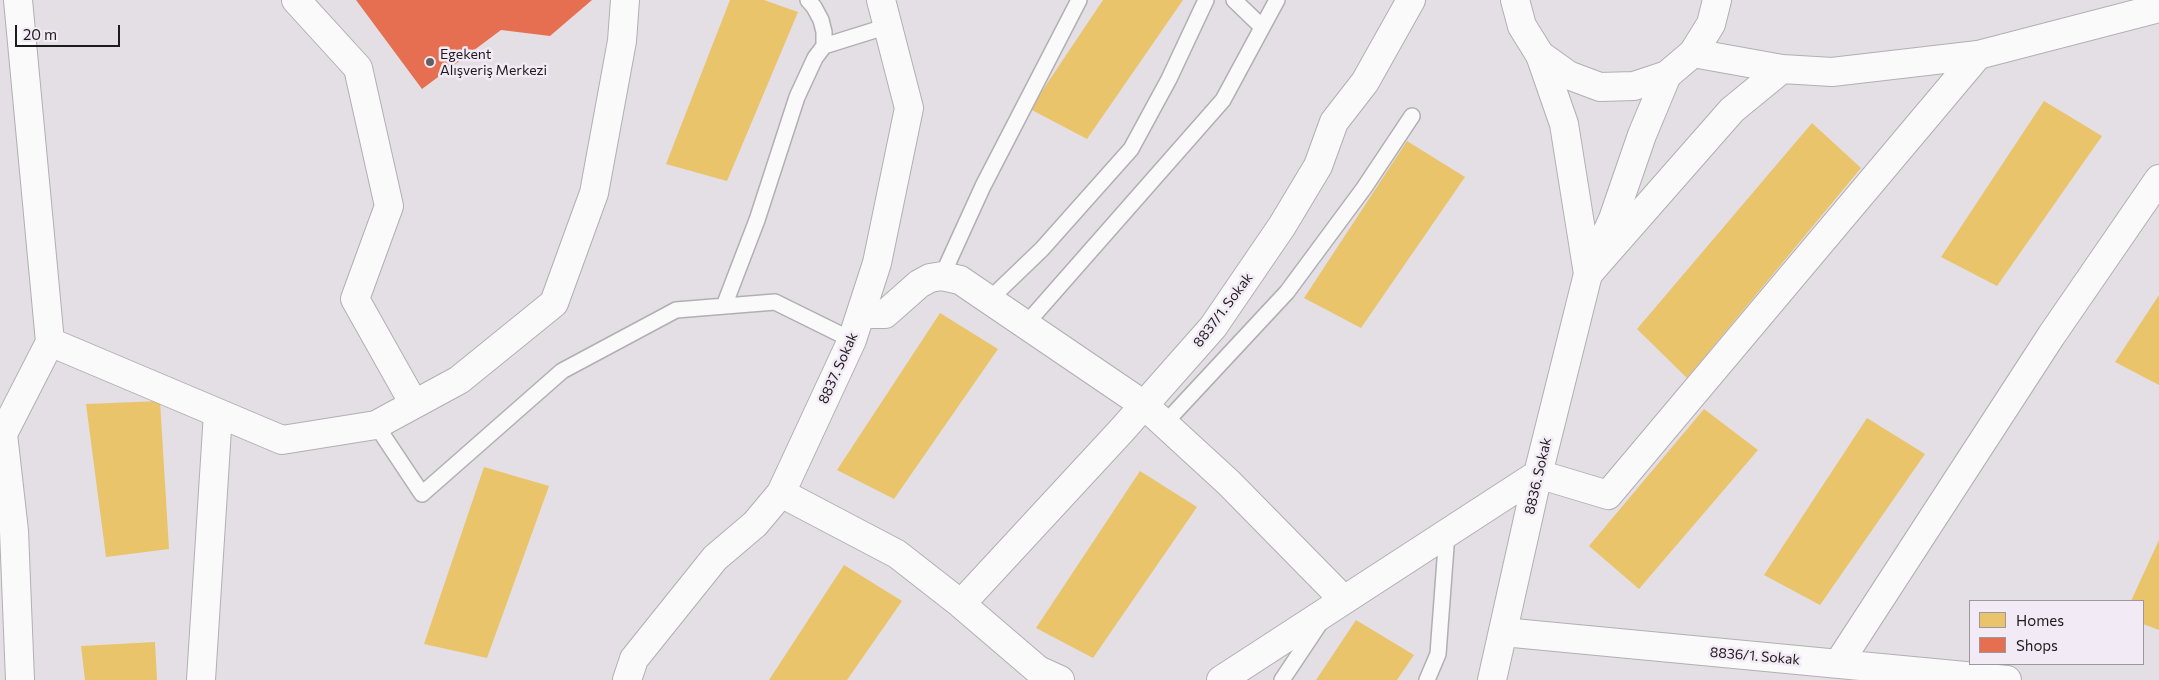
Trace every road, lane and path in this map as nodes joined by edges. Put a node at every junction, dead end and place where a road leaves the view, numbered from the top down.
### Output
1 (18, 0) edge
2 (296, 0) edge
3 (625, 0) edge
4 (808, 0) edge
5 (881, 0) edge
6 (1079, 0) edge
7 (1206, 0) edge
8 (1234, 0) edge
9 (1277, 0) edge
10 (1411, 0) edge
11 (1498, 0) edge
12 (1515, 0) edge
13 (1717, 0) edge
14 (2159, 8) edge
15 (888, 26) junction
16 (1262, 26) junction
17 (1522, 26) junction
18 (824, 46) junction
19 (1693, 53) junction
20 (1540, 55) junction
21 (1978, 55) junction
22 (1782, 69) junction
23 (1666, 74) junction
24 (1412, 116) dead end
25 (2159, 179) edge
26 (1588, 274) junction
27 (942, 276) junction
28 (990, 299) junction
29 (724, 306) junction
30 (862, 311) junction
31 (1026, 324) junction
32 (852, 340) junction
33 (50, 342) junction
34 (414, 404) junction
35 (1144, 405) junction
36 (218, 413) junction
37 (1165, 423) junction
38 (376, 425) junction
39 (1538, 474) junction
40 (781, 493) junction
41 (1447, 533) junction
42 (961, 604) junction
43 (1336, 605) junction
44 (1503, 632) junction
45 (1838, 664) junction
46 (13, 677) edge
47 (201, 680) edge
48 (627, 680) edge
49 (1060, 680) edge
50 (1221, 680) edge
51 (1282, 680) edge
52 (1427, 680) edge
53 (1492, 680) edge
54 (2008, 680) edge

1 - 33 street
2 - 34 street
3 - 34 street
4 - 18 lane
5 - 15 street, 8837. Sokak
6 - 27 lane
7 - 28 lane
8 - 16 lane
9 - 16 lane
10 - 35 street, 8837/1. Sokak
11 - 17 street
12 - 17 street
13 - 19 street
14 - 21 street
15 - 18 lane
15 - 30 street, 8837. Sokak
16 - 31 lane
17 - 20 street
18 - 29 lane
19 - 22 street
19 - 23 street
20 - 23 street
20 - 26 street
21 - 22 street
21 - 39 street
22 - 26 street
23 - 26 street
24 - 37 lane
25 - 45 street
26 - 39 street, 8836. Sokak
27 - 28 street
27 - 30 street
28 - 31 street
29 - 32 lane
29 - 38 lane
30 - 32 street, 8837. Sokak
31 - 35 street
32 - 40 street, 8837. Sokak
33 - 36 street
33 - 46 street
34 - 38 street
35 - 37 street
35 - 42 street, 8837/1. Sokak
36 - 38 street
36 - 47 street
37 - 43 street
39 - 41 street
39 - 44 street, 8836. Sokak
40 - 42 street
40 - 48 street, 8837. Sokak
41 - 43 street
41 - 52 lane
42 - 49 street
43 - 50 street
43 - 51 lane
44 - 45 street, 8836/1. Sokak
44 - 53 street, 8836. Sokak
45 - 54 street, 8836/1. Sokak

